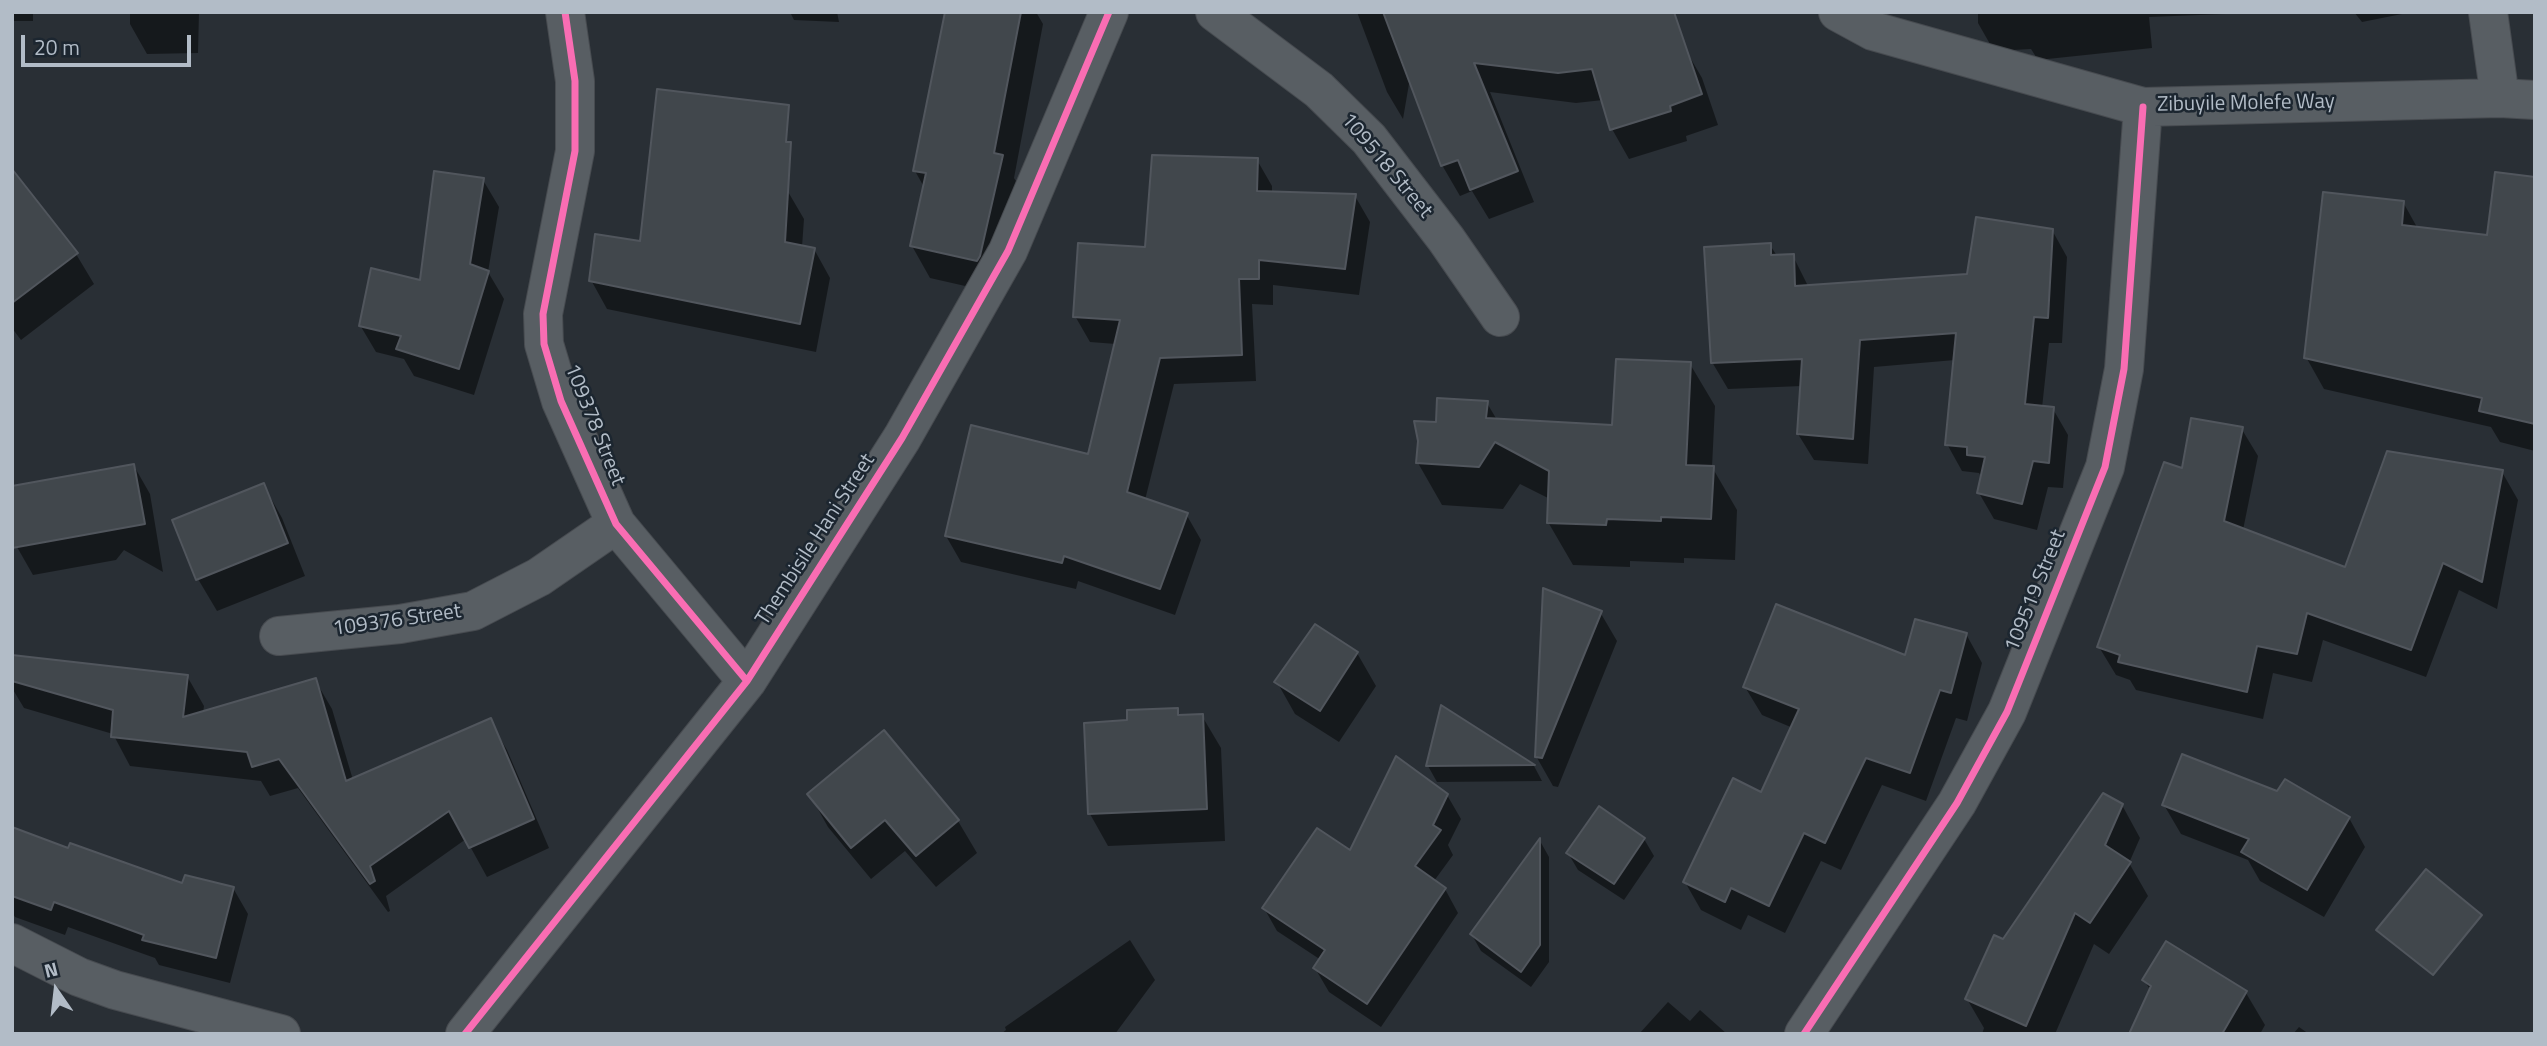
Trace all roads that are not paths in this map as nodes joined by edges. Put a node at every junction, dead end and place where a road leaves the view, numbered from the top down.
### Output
1 (565, 12) edge
2 (1109, 12) edge
3 (1215, 12) edge
4 (1838, 12) edge
5 (2488, 12) edge
6 (2517, 99) edge
7 (2143, 107) junction
8 (1500, 317) dead end
9 (616, 524) junction
10 (279, 636) dead end
11 (747, 681) junction
12 (12, 943) edge
13 (281, 1034) edge
14 (465, 1034) edge
15 (1804, 1034) edge

1 - 9 street, 109378 Street
2 - 11 street, Thembisile Hani Street
3 - 8 street, 109518 Street
4 - 7 street, Zibuyile Molefe Way
5 - 6 street, Zibuyile Molefe Way
6 - 7 street, Zibuyile Molefe Way
7 - 15 street, 109519 Street
9 - 10 street, 109376 Street
9 - 11 street, 109378 Street
11 - 14 street, Thembisile Hani Street
12 - 13 street

